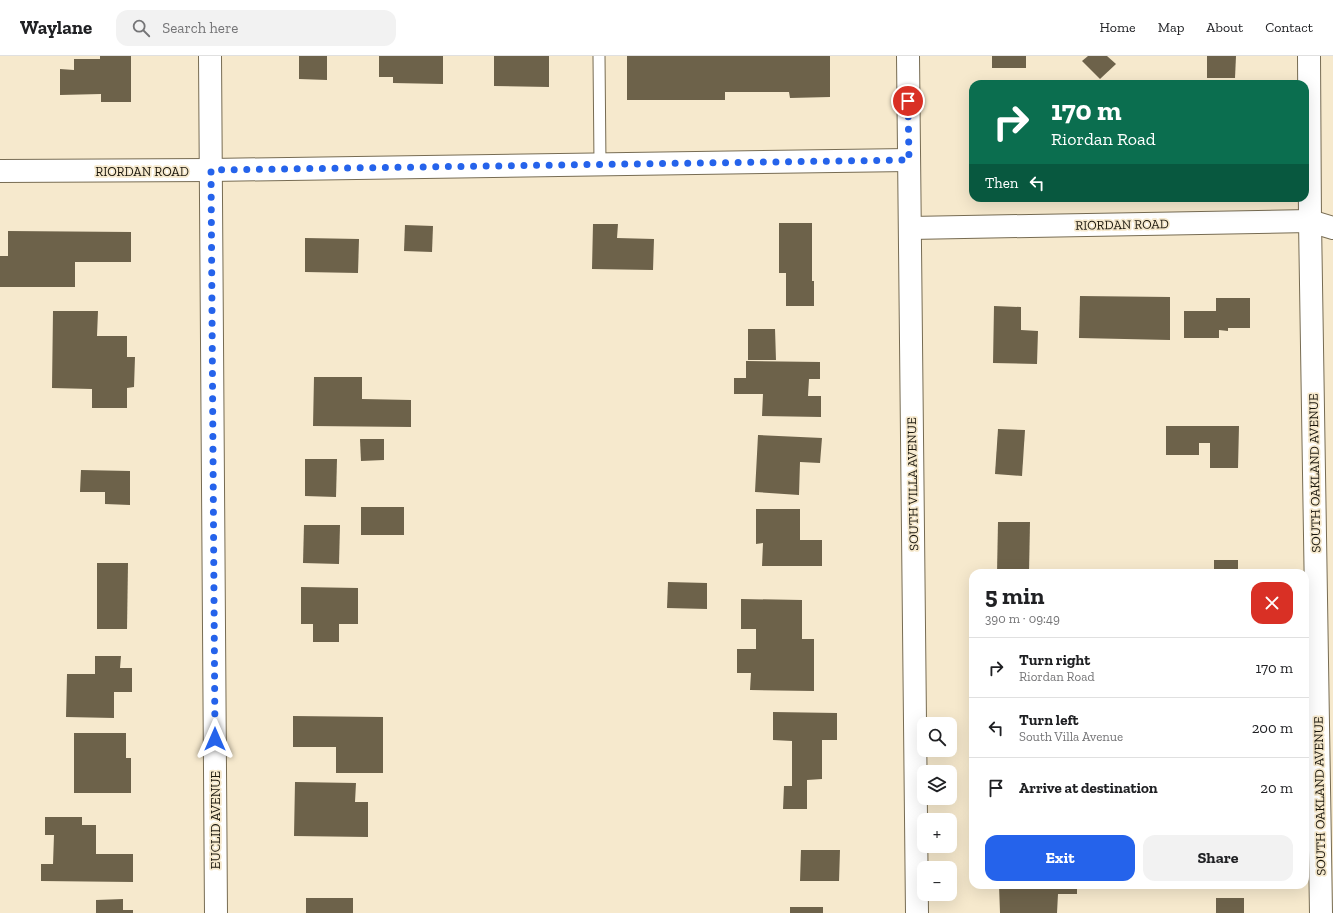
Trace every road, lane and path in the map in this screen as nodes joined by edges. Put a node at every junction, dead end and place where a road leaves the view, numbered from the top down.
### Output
1 (210, 56) edge
2 (599, 56) edge
3 (908, 56) edge
4 (1309, 56) edge
5 (909, 160) junction
6 (600, 164) junction
7 (211, 170) junction
8 (0, 171) edge
9 (1310, 221) junction
10 (910, 228) junction
11 (1333, 228) edge
12 (216, 913) edge
13 (917, 913) edge
14 (1321, 913) edge

1 - 7 street, EUCLID AVENUE
2 - 6 lane
3 - 5 street, SOUTH VILLA AVENUE
4 - 9 street, SOUTH OAKLAND AVENUE
5 - 6 street, RIORDAN ROAD
5 - 10 street, SOUTH VILLA AVENUE
6 - 7 street, RIORDAN ROAD
7 - 8 street, RIORDAN ROAD
7 - 12 street, EUCLID AVENUE
9 - 10 street, RIORDAN ROAD
9 - 11 street, RIORDAN ROAD
9 - 14 street, SOUTH OAKLAND AVENUE
10 - 13 street, SOUTH VILLA AVENUE

